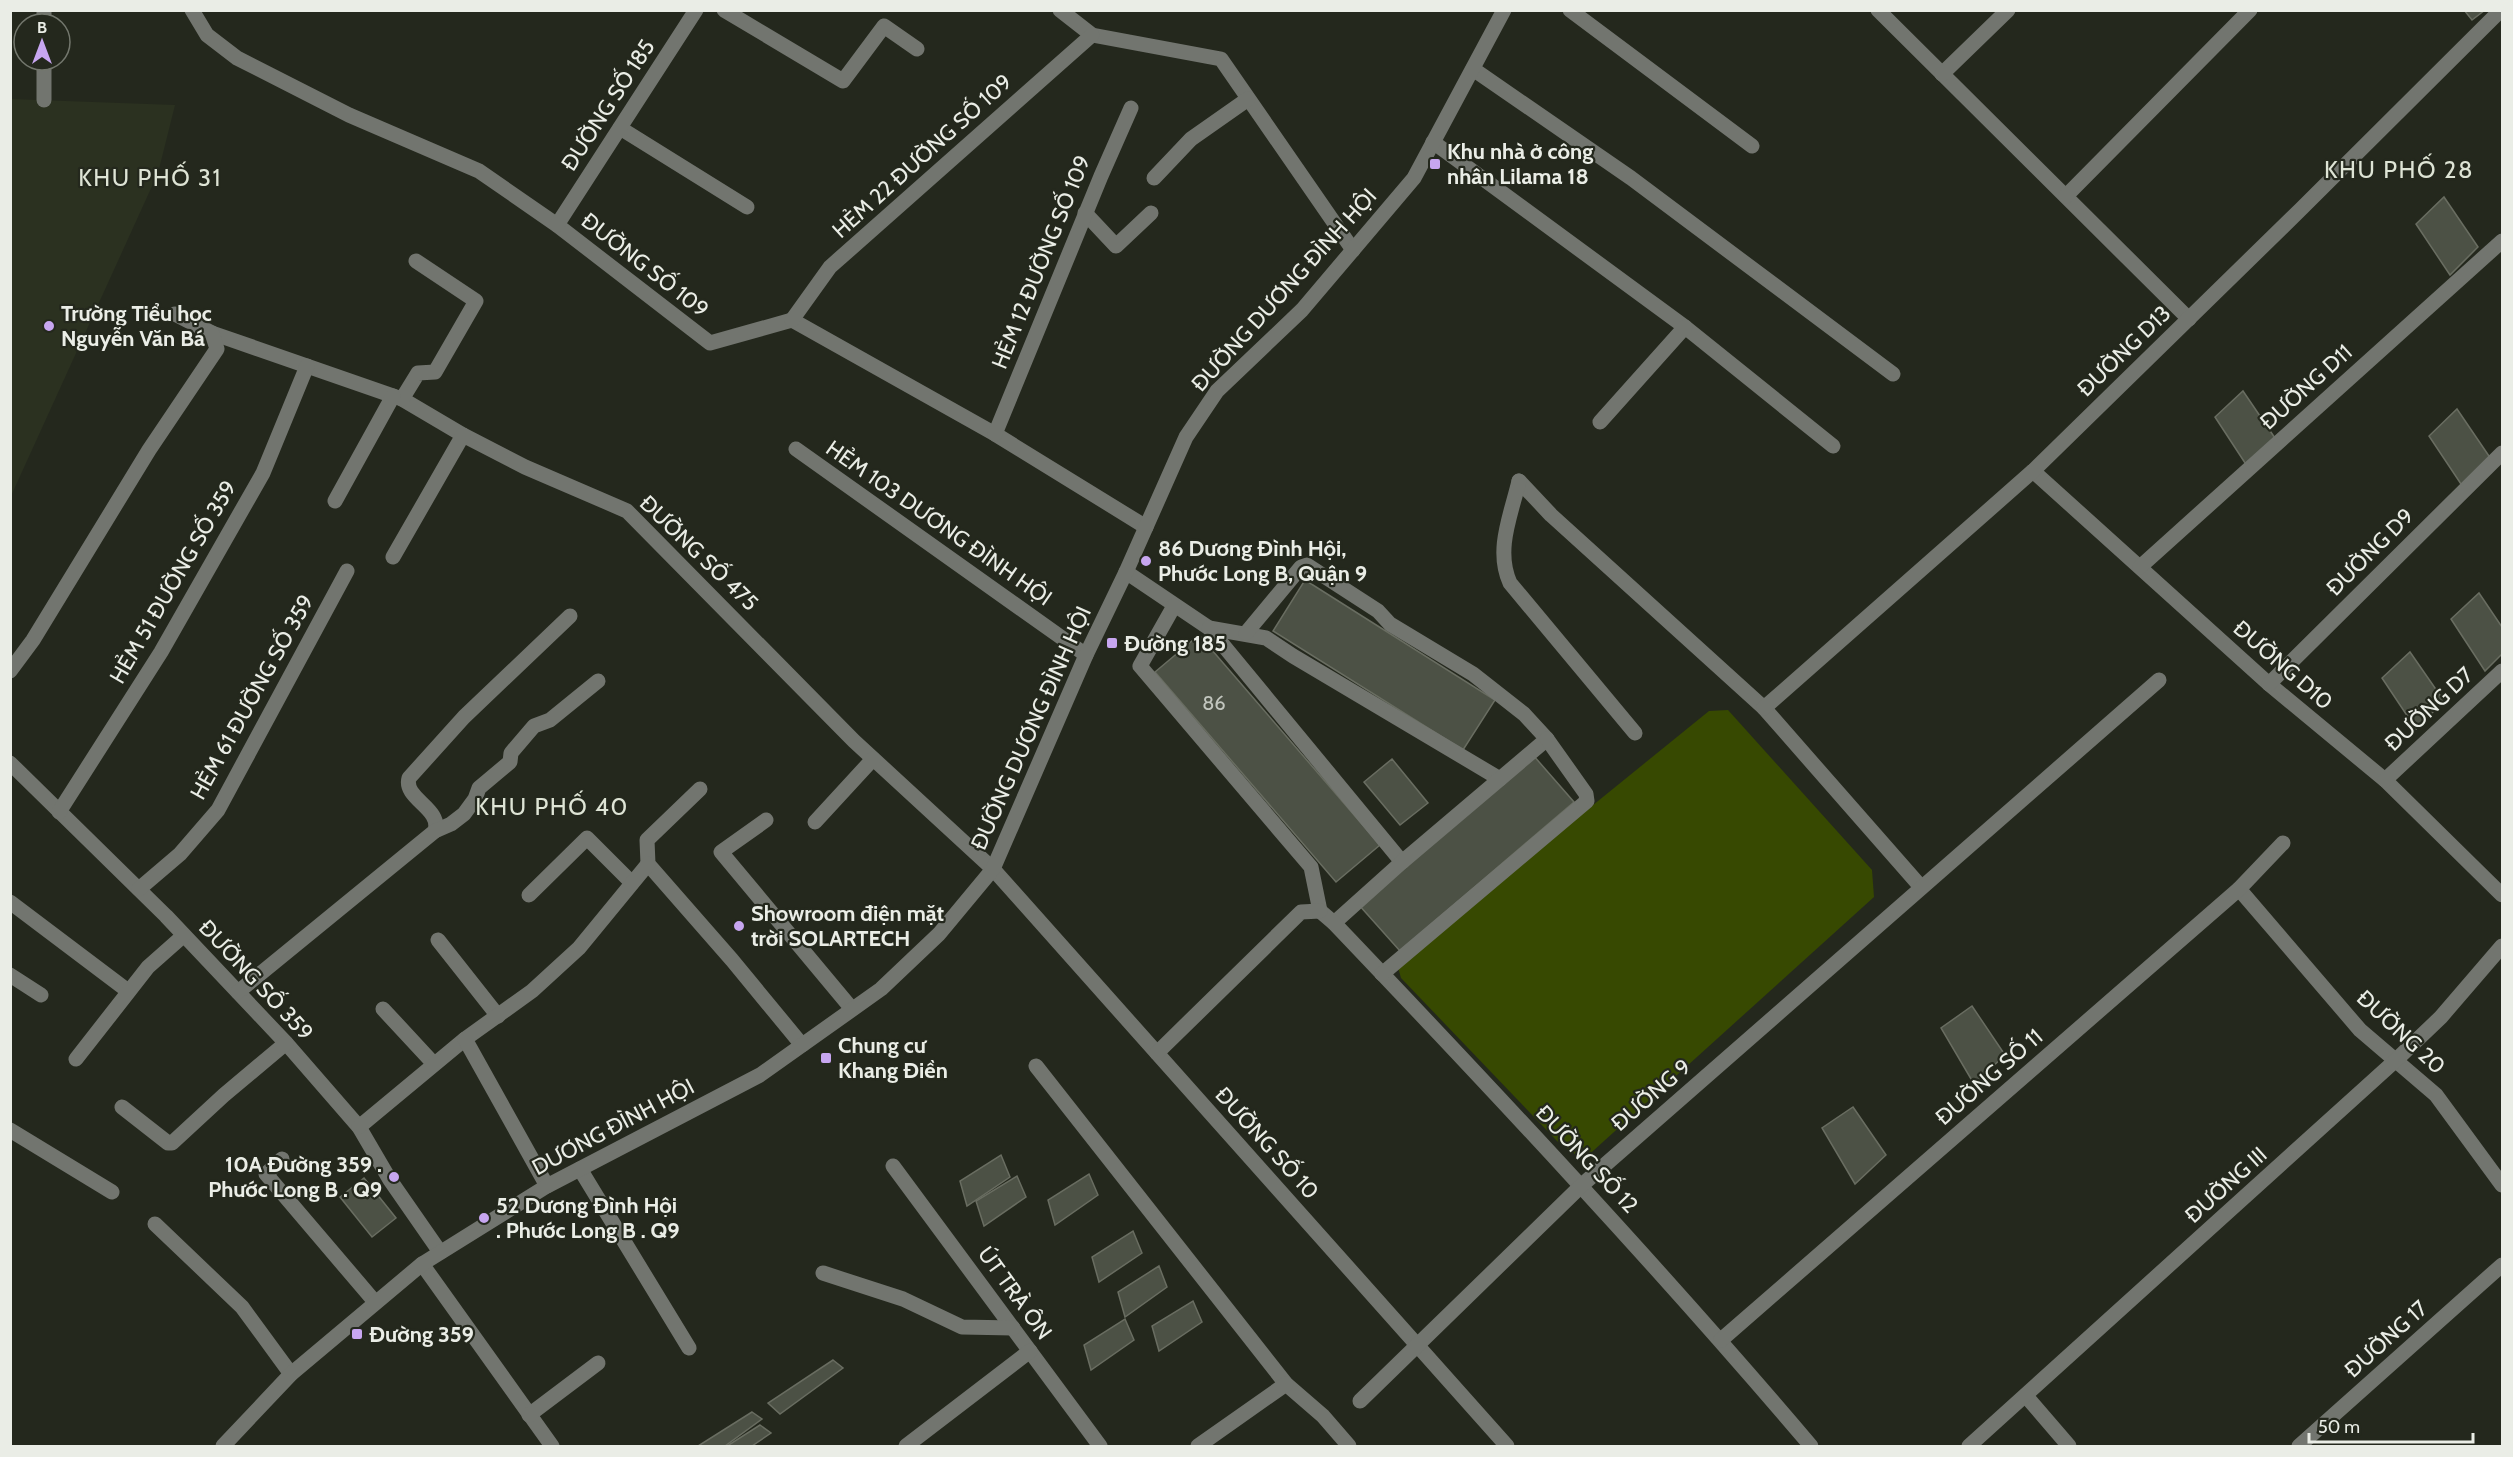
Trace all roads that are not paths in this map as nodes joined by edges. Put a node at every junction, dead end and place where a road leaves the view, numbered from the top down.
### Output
1 (192, 10) edge
2 (696, 10) edge
3 (724, 10) edge
4 (1060, 10) edge
5 (1504, 10) edge
6 (1570, 10) edge
7 (1878, 10) edge
8 (2008, 10) edge
9 (2250, 10) edge
10 (2501, 10) edge
11 (1092, 35) junction
12 (917, 49) dead end
13 (1473, 69) junction
14 (44, 72) edge
15 (1942, 74) junction
16 (1248, 99) junction
17 (44, 100) dead end
18 (1131, 108) dead end
19 (620, 128) junction
20 (1433, 142) junction
21 (1752, 146) dead end
22 (1155, 178) dead end
23 (2066, 196) junction
24 (747, 207) dead end
25 (1085, 213) junction
26 (1151, 213) dead end
27 (557, 225) junction
28 (2502, 241) edge
29 (1353, 250) junction
30 (416, 261) dead end
31 (175, 314) dead end
32 (2189, 319) junction
33 (792, 320) junction
34 (1685, 327) junction
35 (212, 333) junction
36 (307, 366) junction
37 (1893, 374) dead end
38 (397, 397) junction
39 (1600, 422) dead end
40 (995, 434) junction
41 (463, 435) junction
42 (1833, 446) dead end
43 (796, 449) dead end
44 (2502, 453) edge
45 (2033, 471) junction
46 (335, 501) dead end
47 (1146, 527) junction
48 (393, 557) dead end
49 (2140, 567) junction
50 (347, 571) dead end
51 (1126, 572) junction
52 (1174, 606) junction
53 (570, 616) dead end
54 (1209, 628) junction
55 (1246, 633) junction
56 (1086, 654) junction
57 (10, 671) edge
58 (2502, 671) edge
59 (2159, 680) dead end
60 (598, 681) dead end
61 (2269, 684) junction
62 (1764, 708) junction
63 (1635, 733) dead end
64 (1546, 740) junction
65 (873, 759) junction
66 (10, 763) edge
67 (1500, 779) junction
68 (2385, 780) junction
69 (700, 789) dead end
70 (59, 812) junction
71 (766, 820) dead end
72 (814, 822) dead end
73 (435, 831) junction
74 (2283, 843) dead end
75 (1402, 862) junction
76 (648, 864) junction
77 (993, 869) junction
78 (632, 883) junction
79 (1921, 887) junction
80 (2239, 889) junction
81 (138, 890) junction
82 (529, 895) dead end
83 (2502, 895) edge
84 (10, 902) edge
85 (1320, 911) junction
86 (1334, 923) junction
87 (183, 936) junction
88 (438, 940) dead end
89 (2502, 946) edge
90 (1382, 974) junction
91 (10, 975) edge
92 (128, 992) junction
93 (238, 992) junction
94 (41, 995) dead end
95 (383, 1009) dead end
96 (852, 1009) junction
97 (498, 1016) junction
98 (465, 1039) junction
99 (286, 1043) junction
100 (802, 1045) junction
101 (1157, 1053) junction
102 (76, 1059) dead end
103 (2396, 1060) junction
104 (434, 1065) junction
105 (1036, 1066) dead end
106 (122, 1107) dead end
107 (359, 1127) junction
108 (10, 1130) edge
109 (282, 1159) dead end
110 (893, 1166) dead end
111 (580, 1169) junction
112 (1582, 1185) junction
113 (2502, 1185) edge
114 (547, 1186) junction
115 (112, 1192) dead end
116 (155, 1224) dead end
117 (440, 1252) junction
118 (422, 1264) junction
119 (2502, 1265) edge
120 (823, 1273) dead end
121 (375, 1302) junction
122 (1013, 1328) junction
123 (1721, 1340) junction
124 (1417, 1345) junction
125 (689, 1348) dead end
126 (1030, 1351) junction
127 (598, 1363) dead end
128 (291, 1374) junction
129 (1286, 1384) junction
130 (2026, 1396) junction
131 (1360, 1401) dead end
132 (529, 1414) junction
133 (226, 1446) edge
134 (552, 1446) edge
135 (906, 1446) edge
136 (1100, 1446) edge
137 (1197, 1446) edge
138 (1349, 1446) edge
139 (1508, 1446) edge
140 (1811, 1446) edge
141 (1969, 1446) edge
142 (2069, 1446) edge
143 (2300, 1446) edge

1 - 27 street, ĐƯỜNG SỐ 109
2 - 19 street, ĐƯỜNG SỐ 185
3 - 12 street
4 - 11 street
5 - 13 street, ĐƯỜNG DƯƠNG ĐÌNH HỘI
6 - 21 street
7 - 15 street
8 - 15 street
9 - 23 street
10 - 32 street, ĐƯỜNG D13
11 - 16 street
11 - 33 street, HẺM 22 ĐƯỜNG SỐ 109
13 - 20 street, ĐƯỜNG DƯƠNG ĐÌNH HỘI
13 - 37 street
14 - 17 street
15 - 23 street
16 - 22 street
16 - 29 street
18 - 25 street, HẺM 12 ĐƯỜNG SỐ 109
19 - 24 street
19 - 27 street, ĐƯỜNG SỐ 185
20 - 29 street, ĐƯỜNG DƯƠNG ĐÌNH HỘI
20 - 34 street
23 - 32 street
25 - 26 street
25 - 40 street, HẺM 12 ĐƯỜNG SỐ 109
27 - 33 street, ĐƯỜNG SỐ 109
28 - 49 street, ĐƯỜNG D11
29 - 47 street, ĐƯỜNG DƯƠNG ĐÌNH HỘI
30 - 38 street
31 - 35 street, ĐƯỜNG SỐ 475
32 - 45 street, ĐƯỜNG D13
33 - 40 street
34 - 39 street
34 - 42 street
35 - 36 street, ĐƯỜNG SỐ 475
35 - 57 street
36 - 38 street, ĐƯỜNG SỐ 475
36 - 70 street, HẺM 51 ĐƯỜNG SỐ 359
38 - 41 street, ĐƯỜNG SỐ 475
38 - 46 street
40 - 47 street
41 - 48 street
41 - 65 street, ĐƯỜNG SỐ 475
43 - 56 street, HẺM 103 DƯƠNG ĐÌNH HỘI
44 - 61 street, ĐƯỜNG D9
45 - 49 street, ĐƯỜNG D10
45 - 62 street, ĐƯỜNG D13
47 - 51 street, ĐƯỜNG DƯƠNG ĐÌNH HỘI
49 - 61 street, ĐƯỜNG D10
50 - 81 street, HẺM 61 ĐƯỜNG SỐ 359
51 - 52 street
51 - 56 street, ĐƯỜNG DƯƠNG ĐÌNH HỘI
52 - 54 street
52 - 85 street
53 - 73 street
54 - 55 street
54 - 75 street
55 - 64 street
55 - 67 street
56 - 77 street, ĐƯỜNG DƯƠNG ĐÌNH HỘI
58 - 68 street, ĐƯỜNG D7
59 - 79 street, ĐƯỜNG 9
60 - 73 street
61 - 68 street, ĐƯỜNG D10
62 - 63 street
62 - 79 street
64 - 67 street
64 - 90 street
65 - 72 street
65 - 77 street, ĐƯỜNG SỐ 475
66 - 70 street, ĐƯỜNG SỐ 359
67 - 75 street
68 - 83 street, ĐƯỜNG D10
69 - 76 street
70 - 81 street, ĐƯỜNG SỐ 359
71 - 96 street
73 - 93 street
74 - 80 street, ĐƯỜNG SỐ 11
75 - 86 street
76 - 78 street
76 - 100 street
77 - 96 street, DƯƠNG ĐÌNH HỘI
77 - 101 street, ĐƯỜNG SỐ 10
78 - 82 street
78 - 97 street
79 - 112 street, ĐƯỜNG 9
80 - 103 street, ĐƯỜNG 20
80 - 123 street, ĐƯỜNG SỐ 11
81 - 87 street, ĐƯỜNG SỐ 359
84 - 92 street
85 - 86 street, ĐƯỜNG SỐ 12
85 - 101 street
86 - 90 street, ĐƯỜNG SỐ 12
87 - 92 street
87 - 93 street, ĐƯỜNG SỐ 359
88 - 97 street
89 - 103 street, ĐƯỜNG III
90 - 112 street, ĐƯỜNG SỐ 12
91 - 94 street
92 - 102 street
93 - 99 street, ĐƯỜNG SỐ 359
95 - 104 street
96 - 100 street, DƯƠNG ĐÌNH HỘI
97 - 98 street
98 - 104 street
98 - 114 street
99 - 106 street
99 - 107 street, ĐƯỜNG SỐ 359
100 - 111 street, DƯƠNG ĐÌNH HỘI
101 - 124 street, ĐƯỜNG SỐ 10
103 - 113 street, ĐƯỜNG 20
103 - 130 street, ĐƯỜNG III
104 - 107 street
105 - 129 street
107 - 117 street, ĐƯỜNG SỐ 359
108 - 115 street
109 - 121 street
110 - 122 street, ÚT TRÀ ÔN
111 - 114 street, DƯƠNG ĐÌNH HỘI
111 - 125 street
112 - 123 street, ĐƯỜNG SỐ 12
112 - 124 street, ĐƯỜNG 9
114 - 117 street, DƯƠNG ĐÌNH HỘI
116 - 128 street
117 - 118 street, DƯƠNG ĐÌNH HỘI
118 - 121 street, DƯƠNG ĐÌNH HỘI
118 - 132 street
119 - 143 street, ĐƯỜNG 17
120 - 122 street
121 - 128 street, DƯƠNG ĐÌNH HỘI
122 - 126 street, ÚT TRÀ ÔN
123 - 140 street, ĐƯỜNG SỐ 12
124 - 131 street, ĐƯỜNG 9
124 - 139 street, ĐƯỜNG SỐ 10
126 - 135 street
126 - 136 street, ÚT TRÀ ÔN
127 - 132 street
128 - 133 street, DƯƠNG ĐÌNH HỘI
129 - 137 street
129 - 138 street
130 - 141 street, ĐƯỜNG III
130 - 142 street
132 - 134 street

